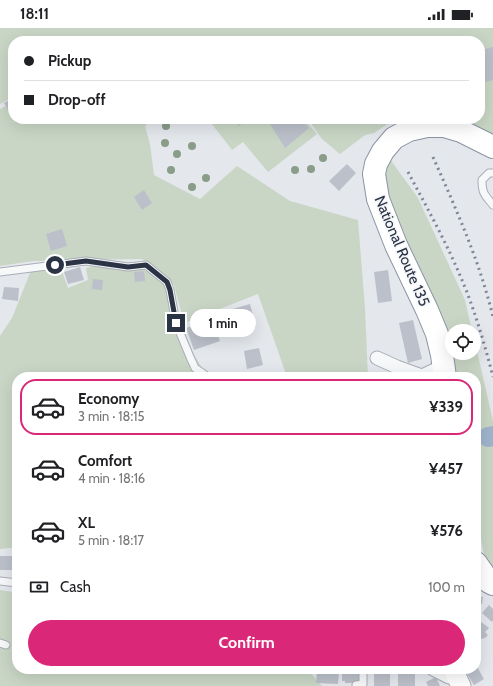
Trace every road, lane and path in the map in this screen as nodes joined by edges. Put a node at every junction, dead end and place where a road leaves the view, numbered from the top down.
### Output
1 (493, 147) edge
2 (493, 173) edge
3 (493, 205) edge
4 (0, 272) edge
5 (377, 358) dead end
6 (201, 372) edge
7 (411, 372) edge
8 (444, 372) edge
9 (481, 570) edge
10 (0, 581) edge
11 (12, 582) edge
12 (493, 584) edge
13 (363, 674) edge
14 (444, 674) edge
15 (457, 677) edge
16 (356, 686) edge

1 - 8 highway, National Route 135
2 - 3 lane
4 - 6 lane
5 - 7 street
9 - 12 highway
10 - 11 lane
13 - 16 lane
14 - 15 street

